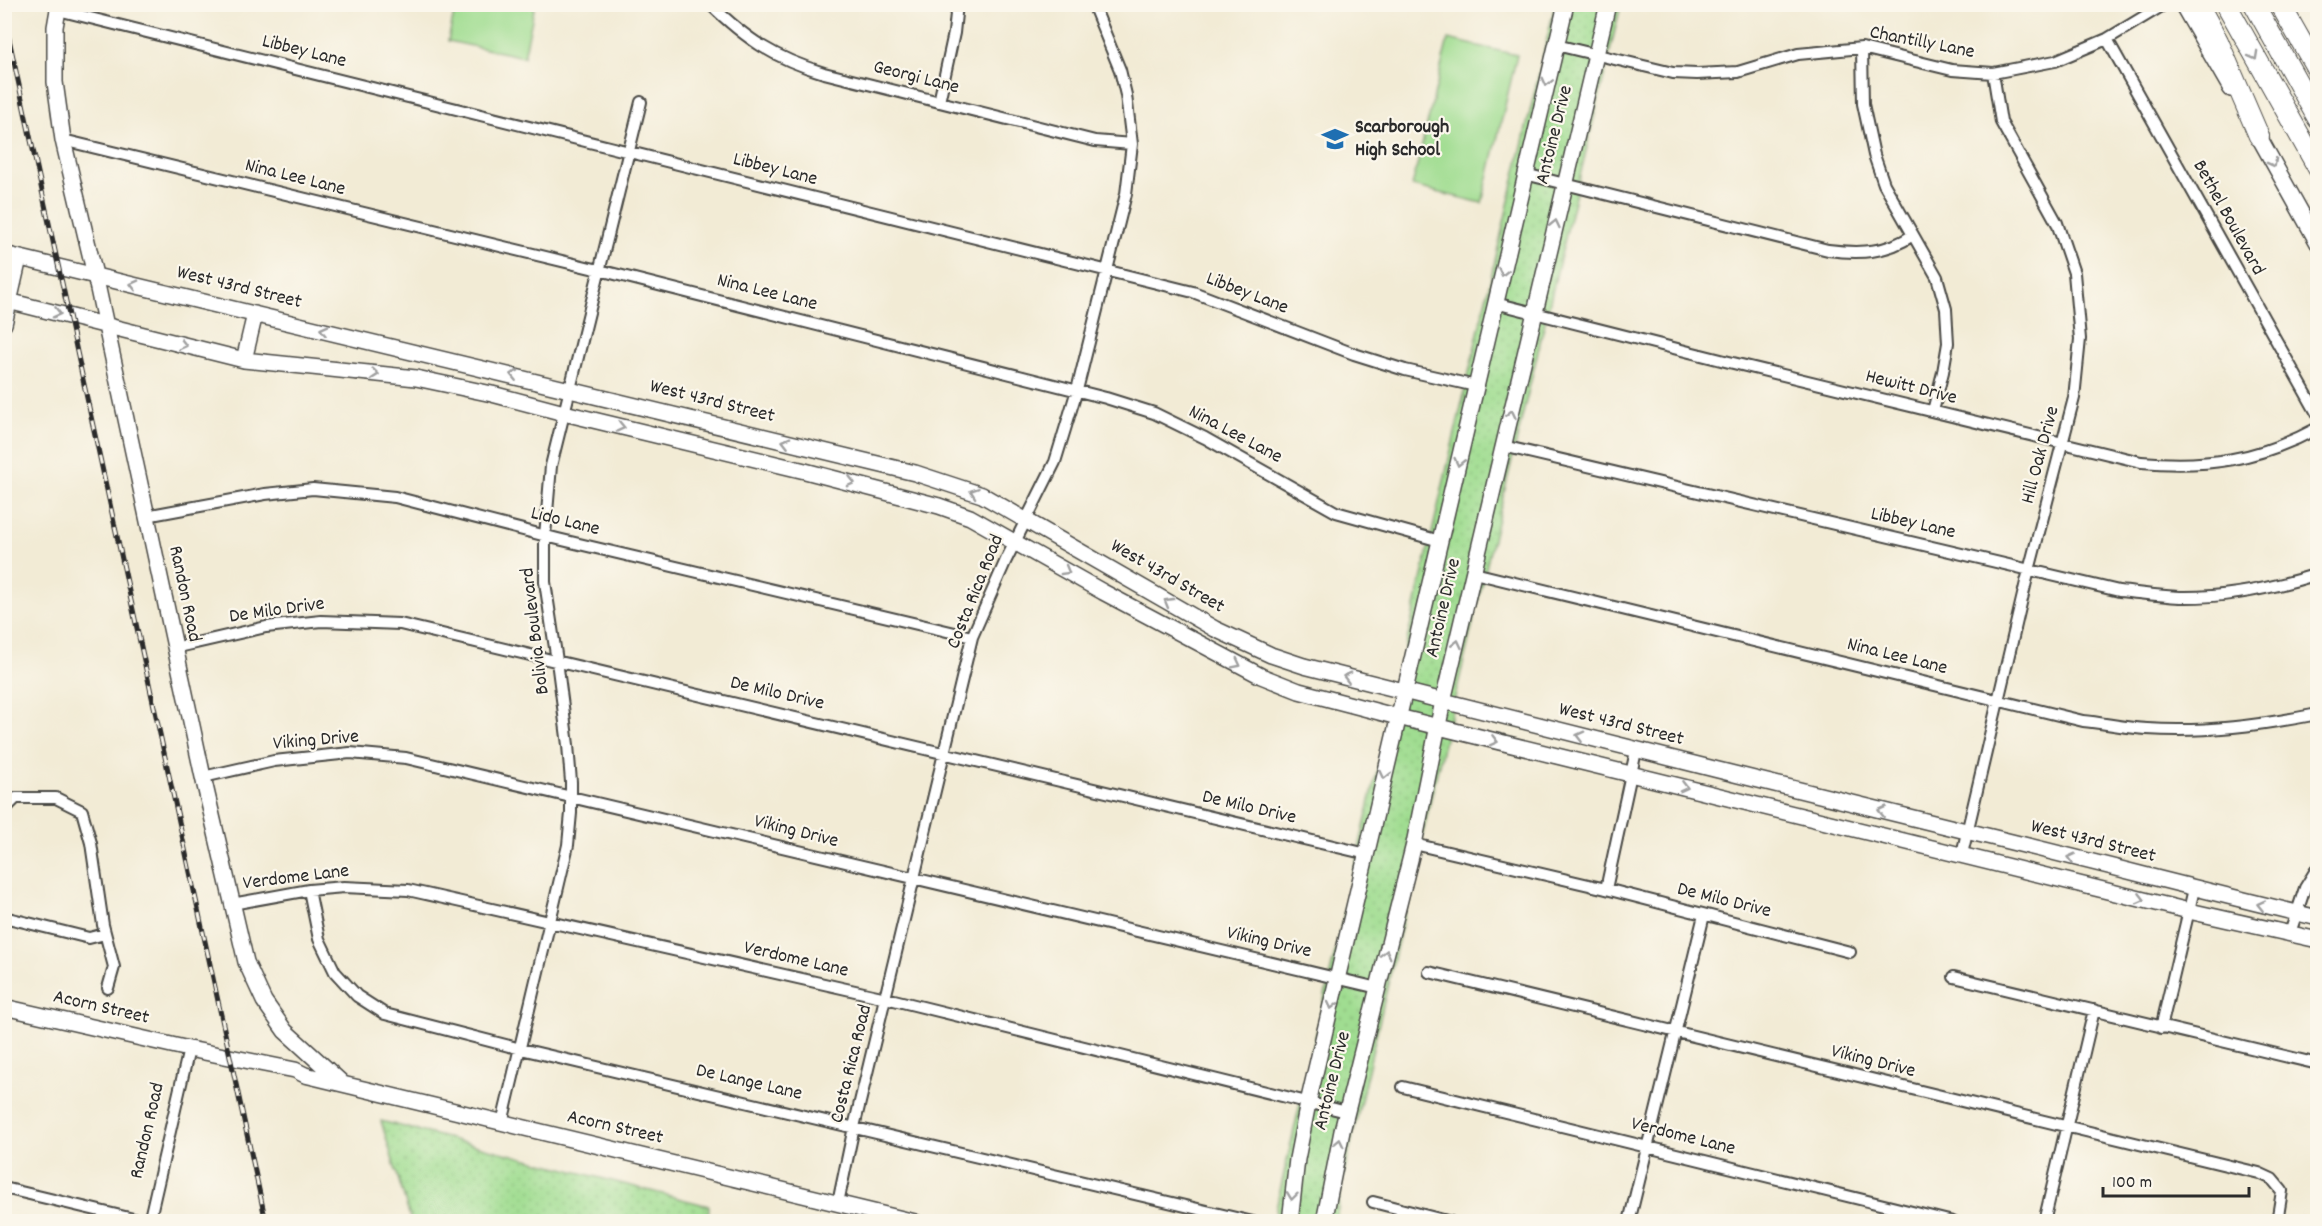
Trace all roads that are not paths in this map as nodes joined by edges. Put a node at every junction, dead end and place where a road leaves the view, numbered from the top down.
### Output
1 (710, 4) edge
2 (957, 4) edge
3 (1093, 4) edge
4 (1566, 4) edge
5 (1608, 4) edge
6 (2165, 4) edge
7 (2182, 4) edge
8 (2198, 4) edge
9 (2226, 4) edge
10 (2254, 4) edge
11 (2280, 4) edge
12 (59, 7) edge
13 (2107, 39) junction
14 (1556, 45) junction
15 (1862, 48) junction
16 (1596, 54) junction
17 (2318, 71) edge
18 (1993, 73) junction
19 (641, 102) dead end
20 (939, 102) junction
21 (2318, 119) edge
22 (2259, 136) junction
23 (63, 140) junction
24 (1132, 144) junction
25 (629, 152) junction
26 (2318, 168) edge
27 (1525, 174) junction
28 (1565, 184) junction
29 (1913, 235) junction
30 (2318, 243) edge
31 (12, 256) edge
32 (599, 270) junction
33 (1107, 271) junction
34 (95, 275) junction
35 (7, 300) edge
36 (1496, 303) junction
37 (1535, 313) junction
38 (255, 314) junction
39 (4, 324) edge
40 (106, 326) junction
41 (422, 354) junction
42 (244, 360) junction
43 (416, 378) junction
44 (1476, 386) junction
45 (570, 389) junction
46 (1077, 390) junction
47 (1933, 411) junction
48 (564, 413) junction
49 (2318, 415) edge
50 (2318, 428) edge
51 (2062, 443) junction
52 (1503, 446) junction
53 (810, 448) junction
54 (805, 471) junction
55 (146, 516) junction
56 (1026, 520) junction
57 (545, 536) junction
58 (1016, 541) junction
59 (1440, 542) junction
60 (2029, 570) junction
61 (1474, 573) junction
62 (2318, 574) edge
63 (1215, 629) junction
64 (972, 636) junction
65 (174, 648) junction
66 (1205, 648) junction
67 (558, 661) junction
68 (1404, 691) junction
69 (1999, 700) junction
70 (1443, 701) junction
71 (2318, 714) edge
72 (1398, 717) junction
73 (1437, 727) junction
74 (1636, 751) junction
75 (944, 753) junction
76 (1631, 774) junction
77 (203, 777) junction
78 (1803, 792) junction
79 (571, 796) junction
80 (4, 814) edge
81 (1797, 814) junction
82 (1968, 831) junction
83 (1414, 844) junction
84 (1367, 854) junction
85 (1962, 854) junction
86 (2318, 867) edge
87 (914, 879) junction
88 (1606, 889) junction
89 (2194, 889) junction
90 (309, 891) junction
91 (232, 904) junction
92 (2189, 911) junction
93 (2296, 913) junction
94 (1704, 915) junction
95 (4, 917) edge
96 (2318, 918) edge
97 (551, 922) junction
98 (2290, 933) junction
99 (105, 934) junction
100 (2318, 940) edge
101 (1850, 952) dead end
102 (1429, 972) dead end
103 (1954, 976) dead end
104 (1338, 978) junction
105 (108, 988) dead end
106 (1378, 988) junction
107 (886, 998) junction
108 (4, 1007) edge
109 (2094, 1010) junction
110 (2162, 1028) junction
111 (1674, 1032) junction
112 (189, 1049) junction
113 (521, 1049) junction
114 (2318, 1064) edge
115 (341, 1082) junction
116 (1403, 1087) dead end
117 (1308, 1103) junction
118 (1347, 1112) junction
119 (502, 1123) junction
120 (854, 1127) junction
121 (2066, 1127) junction
122 (1648, 1147) junction
123 (4, 1188) edge
124 (1373, 1202) dead end
125 (838, 1203) junction
126 (2278, 1216) edge
127 (148, 1221) edge
128 (915, 1221) edge
129 (1253, 1221) edge
130 (1290, 1221) edge
131 (1324, 1221) edge
132 (1451, 1221) edge
133 (1629, 1221) edge
134 (1953, 1221) edge
135 (2044, 1221) edge

1 - 20 street, Georgi Lane
2 - 20 street
3 - 24 street, Costa Rica Road
4 - 14 main road, Antoine Drive
5 - 16 main road, Antoine Drive
6 - 13 street, Chantilly Lane
7 - 22 main road
8 - 22 highway
9 -> 26 highway
10 - 21 highway
11 - 17 highway
12 - 23 main road, Randon Road
12 - 25 street, Libbey Lane
13 - 18 street, Chantilly Lane
13 - 49 street, Bethel Boulevard
14 - 16 street, Chantilly Lane
14 -> 27 main road, Antoine Drive
15 - 16 street, Chantilly Lane
15 - 18 street, Chantilly Lane
15 - 29 street
16 - 28 main road, Antoine Drive
18 - 51 street, Hill Oak Drive
19 - 25 street, Bolivia Boulevard
20 - 24 street, Georgi Lane
22 -> 30 main road
23 - 32 street, Nina Lee Lane
23 - 34 main road, Randon Road
24 - 33 street, Costa Rica Road
25 - 32 street, Bolivia Boulevard
25 - 33 street, Libbey Lane
27 - 28 street
27 -> 36 main road, Antoine Drive
28 - 29 street
37 -> 28 main road, Antoine Drive
29 - 47 street
31 - 34 main road, West 43rd Street
31 - 35 main road
32 - 45 street, Bolivia Boulevard
32 - 46 street, Nina Lee Lane
33 - 44 street, Libbey Lane
33 - 46 street, Costa Rica Road
38 -> 34 main road, West 43rd Street
34 - 40 main road, Randon Road
35 - 39 main road
35 -> 40 main road
36 - 37 street, Hewitt Drive
36 - 44 main road, Antoine Drive
37 - 47 street, Hewitt Drive
52 -> 37 main road, Antoine Drive
41 -> 38 main road, West 43rd Street
38 - 42 main road
40 -> 42 main road
40 - 55 main road, Randon Road
41 - 43 main road
45 -> 41 main road, West 43rd Street
42 -> 43 main road
43 - 48 main road
44 -> 59 main road, Antoine Drive
45 - 48 street, Bolivia Boulevard
53 -> 45 main road, West 43rd Street
46 - 56 street, Costa Rica Road
46 - 59 street, Nina Lee Lane
47 - 51 street, Hewitt Drive
48 -> 54 main road
48 - 57 street, Bolivia Boulevard
50 - 51 street, Hewitt Drive
51 - 60 street, Hill Oak Drive
52 - 60 street, Libbey Lane
52 - 61 main road, Antoine Drive
53 - 54 main road
56 -> 53 main road, West 43rd Street
54 -> 58 main road
55 - 57 street, Lido Lane
55 - 65 main road, Randon Road
56 - 58 street, Costa Rica Road
63 -> 56 main road, West 43rd Street
57 - 64 street, Lido Lane
57 - 67 street, Bolivia Boulevard
58 - 64 street, Costa Rica Road
58 -> 66 main road
59 - 68 main road, Antoine Drive
60 - 62 street, Libbey Lane
60 - 69 street, Hill Oak Drive
61 - 69 street, Nina Lee Lane
70 -> 61 main road, Antoine Drive
63 - 66 main road
68 -> 63 main road, West 43rd Street
64 - 75 street, Costa Rica Road
65 - 67 street, De Milo Drive
65 - 77 main road, Randon Road
66 -> 72 main road
67 - 75 street, De Milo Drive
67 - 79 street, Bolivia Boulevard
68 - 70 main road, West 43rd Street
68 - 72 main road, Antoine Drive
69 - 71 street, Nina Lee Lane
69 - 82 street, Hill Oak Drive
70 - 73 main road, Antoine Drive
74 -> 70 main road, West 43rd Street
72 - 73 main road
72 -> 84 main road, Antoine Drive
73 -> 76 main road
73 - 83 main road, Antoine Drive
74 - 76 street
74 - 78 main road, West 43rd Street
75 - 84 street, De Milo Drive
75 - 87 street, Costa Rica Road
76 -> 81 main road
76 - 88 street
77 - 79 street, Viking Drive
77 - 91 main road, Randon Road
78 - 81 main road
82 -> 78 main road, West 43rd Street
79 - 87 street, Viking Drive
79 - 97 street, Bolivia Boulevard
80 - 99 street
81 - 85 main road
82 - 85 street, Hill Oak Drive
89 -> 82 main road, West 43rd Street
83 - 88 street, De Milo Drive
106 -> 83 main road, Antoine Drive
84 - 104 main road, Antoine Drive
85 -> 92 main road
86 - 93 street
87 - 104 street, Viking Drive
87 - 107 street, Costa Rica Road
88 - 94 street, De Milo Drive
89 - 92 street
93 -> 89 main road, West 43rd Street
90 - 91 street, Verdome Lane
90 - 97 street, Verdome Lane
90 - 113 street, De Lange Lane
91 - 115 main road, Randon Road
92 - 98 main road
92 - 110 street
93 - 96 main road, West 43rd Street
93 - 98 street
94 - 101 street, De Milo Drive
94 - 111 street
95 - 99 street
97 - 107 street, Verdome Lane
97 - 113 street, Bolivia Boulevard
98 - 100 main road
99 - 105 street
102 - 111 street, Viking Drive
103 - 109 street
104 - 106 street, Viking Drive
104 -> 117 main road, Antoine Drive
106 - 118 main road, Antoine Drive
107 - 117 street, Verdome Lane
107 - 120 street, Costa Rica Road
108 - 112 main road, Acorn Street
109 - 110 street
109 - 121 street
110 - 114 street
111 - 121 street, Viking Drive
111 - 122 street
112 - 115 main road, Acorn Street
112 - 127 street, Randon Road
113 - 119 street, Bolivia Boulevard
113 - 120 street, De Lange Lane
115 - 119 main road, Acorn Street
116 - 122 street, Verdome Lane
117 - 118 street, Verdome Lane
117 -> 130 main road, Antoine Drive
131 -> 118 main road, Antoine Drive
119 - 125 main road, Acorn Street
120 - 125 street, Costa Rica Road
120 - 129 street, De Lange Lane
121 - 126 street, Viking Drive
121 - 135 street
122 - 133 street
122 - 134 street, Verdome Lane
123 - 127 street
124 - 132 street
125 - 128 main road, Acorn Street

